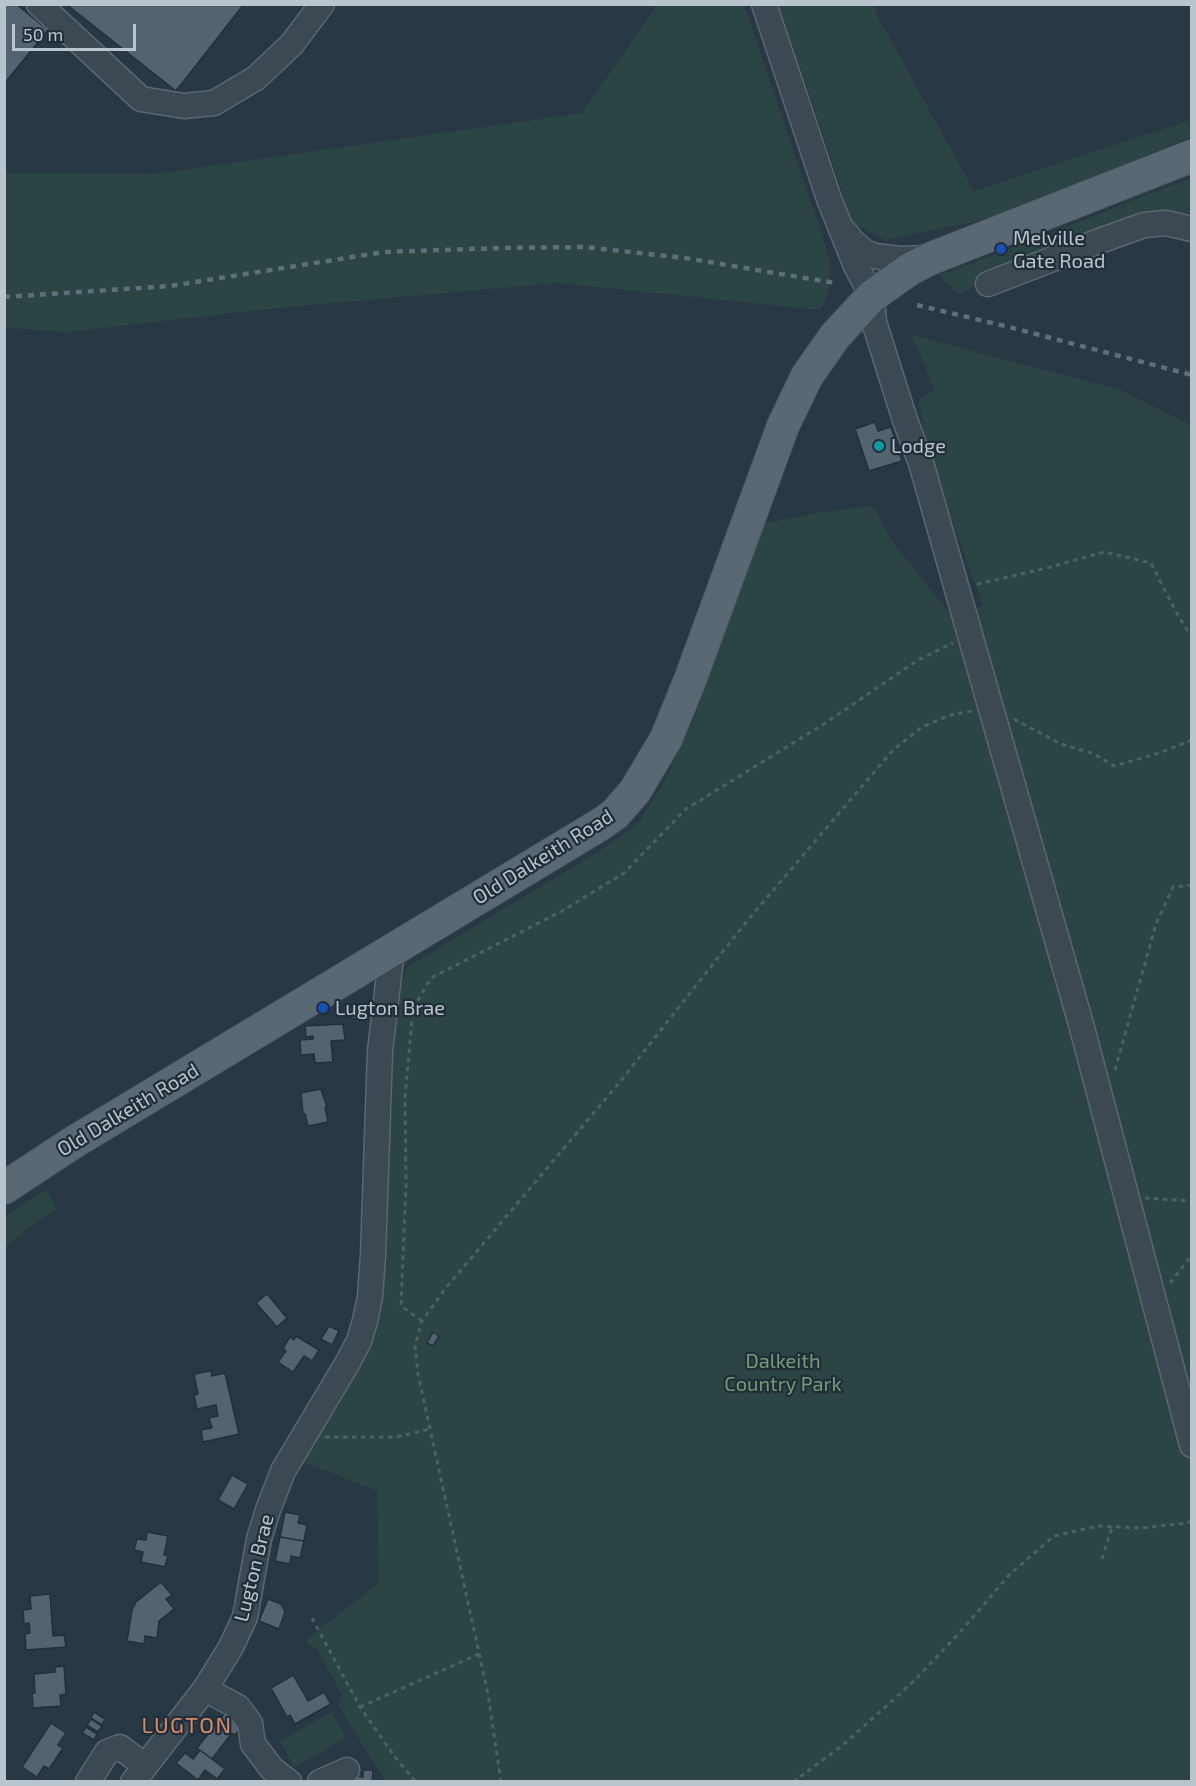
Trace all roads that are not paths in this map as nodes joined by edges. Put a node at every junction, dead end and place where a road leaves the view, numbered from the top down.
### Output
1 (39, 4) edge
2 (322, 4) edge
3 (764, 4) edge
4 (1191, 156) edge
5 (839, 224) junction
6 (1191, 229) edge
7 (932, 258) junction
8 (988, 284) dead end
9 (872, 296) junction
10 (392, 950) junction
11 (4, 1188) edge
12 (1191, 1445) edge
13 (205, 1689) junction
14 (348, 1770) dead end
15 (139, 1774) edge
16 (88, 1782) edge
17 (289, 1782) edge
18 (320, 1782) edge

1 - 2 street
3 - 5 street
4 - 7 main road, Old Dalkeith Road
5 - 7 street
5 - 9 street
6 - 8 street
7 - 9 main road, Old Dalkeith Road
9 - 10 main road, Old Dalkeith Road
9 - 12 street
10 - 11 main road, Old Dalkeith Road
10 - 13 street, Lugton Brae
13 - 15 street, Lugton Brae
13 - 17 street
14 - 18 street
15 - 16 street

